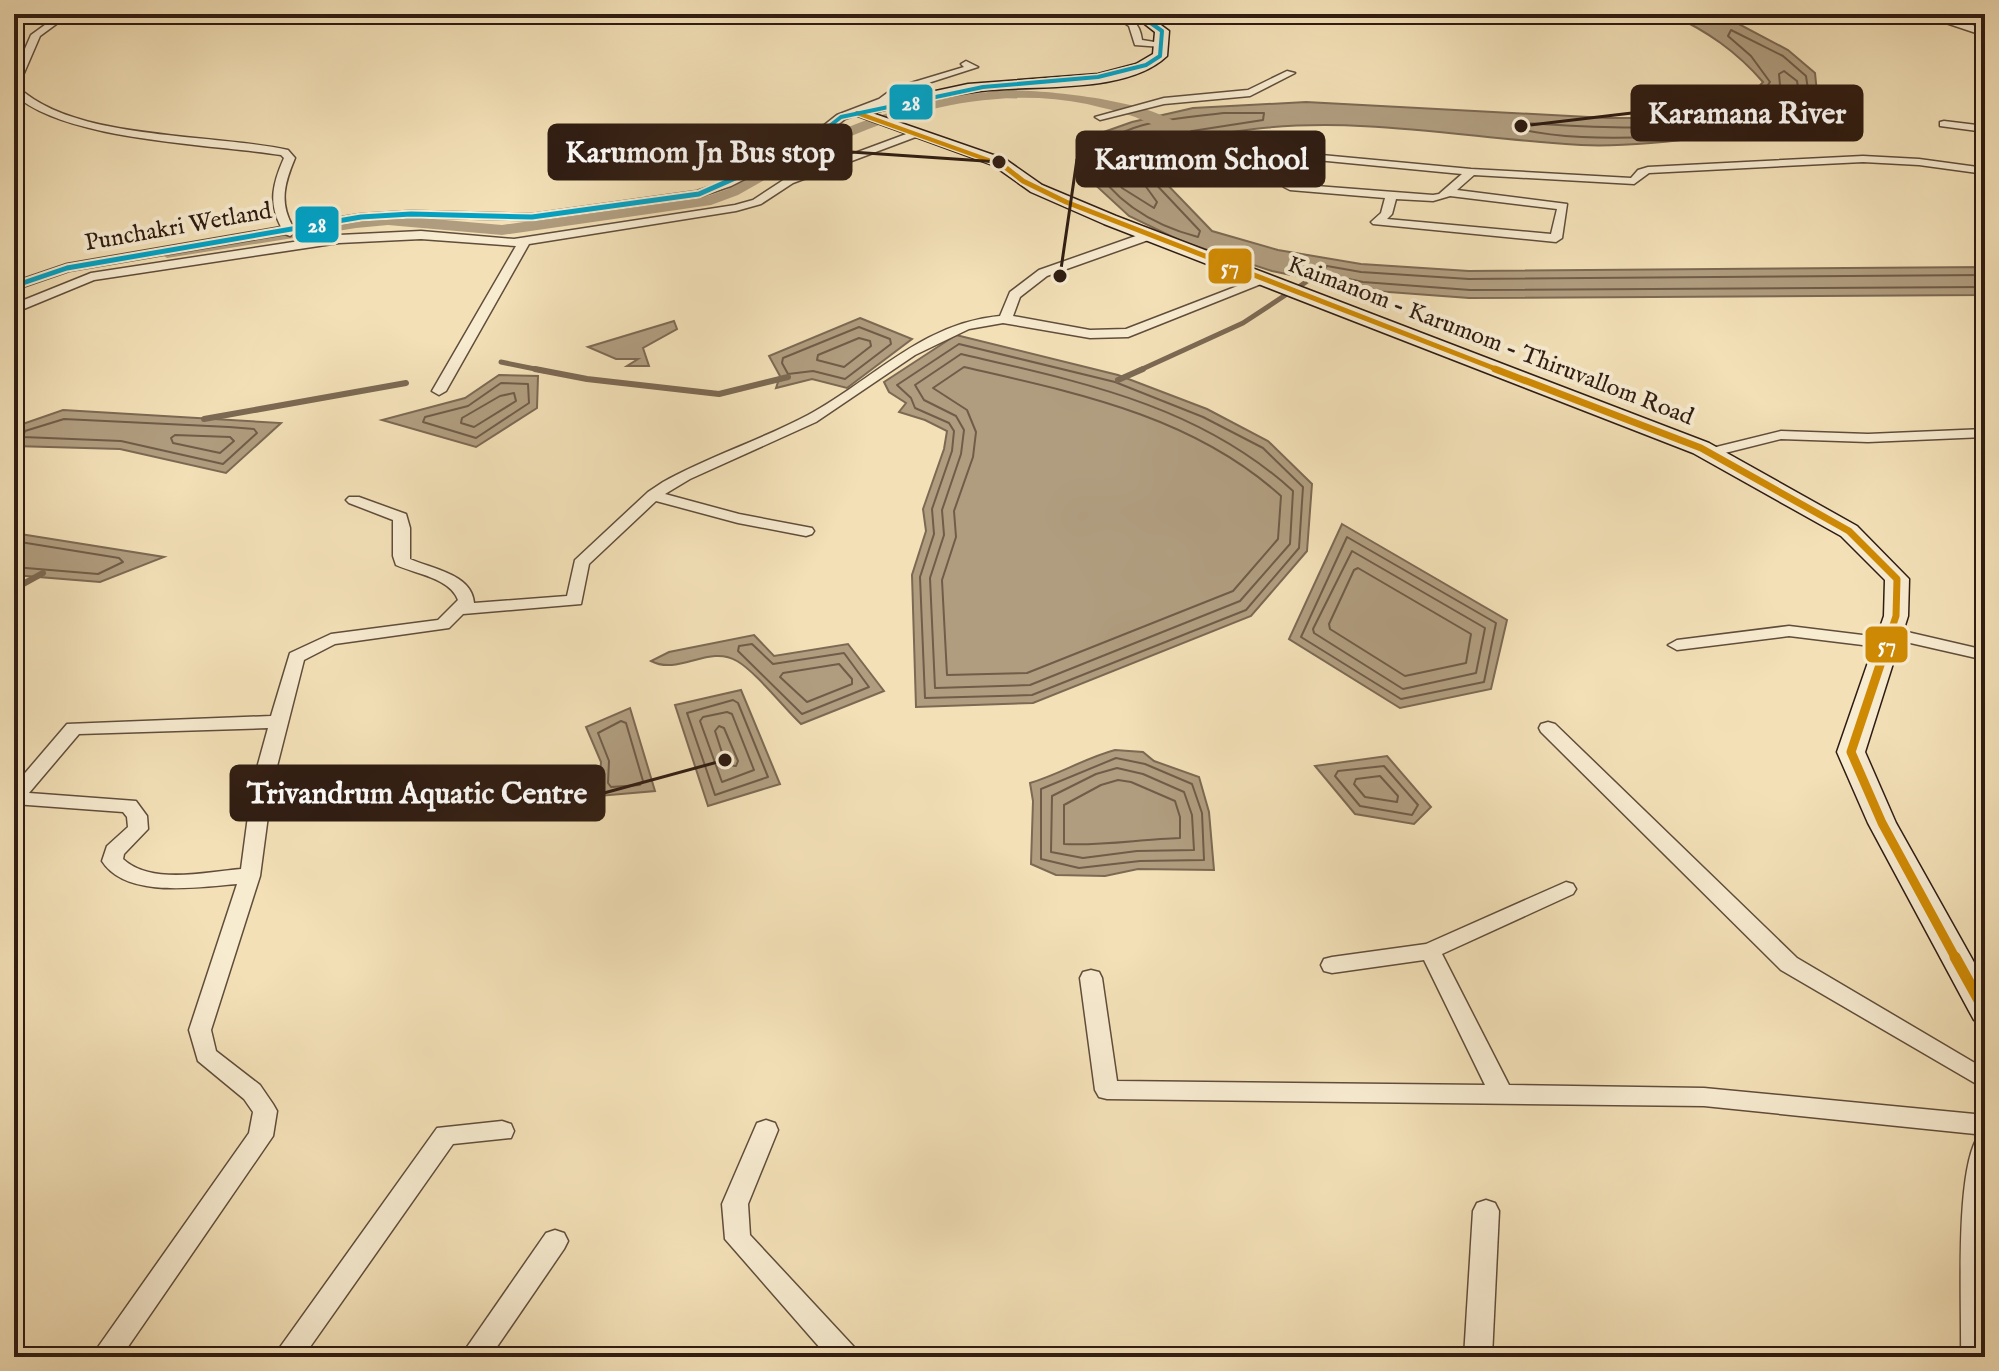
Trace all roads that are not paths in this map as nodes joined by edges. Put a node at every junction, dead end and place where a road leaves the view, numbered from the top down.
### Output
1 (66, 14) edge
2 (1115, 14) edge
3 (1138, 14) edge
4 (1939, 14) edge
5 (1985, 33) edge
6 (1162, 44) junction
7 (966, 64) dead end
8 (1290, 73) dead end
9 (14, 87) edge
10 (857, 113) junction
11 (1100, 117) dead end
12 (1944, 124) dead end
13 (1985, 129) edge
14 (917, 133) junction
15 (1300, 156) dead end
16 (1985, 171) edge
17 (1471, 172) junction
18 (1290, 187) dead end
19 (1446, 192) junction
20 (1391, 195) junction
21 (289, 231) junction
22 (1150, 235) junction
23 (525, 241) junction
24 (1265, 280) junction
25 (14, 286) edge
26 (14, 309) edge
27 (1006, 318) junction
28 (439, 391) dead end
29 (1985, 433) edge
30 (1709, 453) junction
31 (653, 495) junction
32 (354, 500) dead end
33 (806, 531) dead end
34 (461, 609) junction
35 (1889, 638) junction
36 (1677, 645) dead end
37 (1985, 655) edge
38 (278, 722) junction
39 (1548, 728) dead end
40 (14, 798) edge
41 (250, 876) junction
42 (1566, 889) dead end
43 (1430, 951) junction
44 (1332, 965) dead end
45 (1091, 978) dead end
46 (1985, 1011) edge
47 (1985, 1080) edge
48 (1501, 1093) junction
49 (1985, 1125) edge
50 (766, 1130) dead end
51 (502, 1131) dead end
52 (1985, 1147) edge
53 (1486, 1211) dead end
54 (555, 1241) dead end
55 (105, 1357) edge
56 (287, 1357) edge
57 (474, 1357) edge
58 (845, 1357) edge
59 (1478, 1357) edge
60 (1975, 1357) edge

1 - 9 street
2 - 6 street
3 - 6 main road
4 - 5 street
6 - 10 main road
7 - 10 street, Punchakri Wetland
8 - 11 street
9 - 21 street
10 - 14 main road, Kaimanom - Karumom - Thiruvallom Road
10 - 21 street, Punchakri Wetland
12 - 13 street
14 - 22 main road, Kaimanom - Karumom - Thiruvallom Road
14 - 23 street
15 - 17 street
16 - 17 street
17 - 19 street
18 - 20 street
19 - 20 street
19 - 20 street
21 - 25 street, Punchakri Wetland
22 - 24 main road, Kaimanom - Karumom - Thiruvallom Road
22 - 27 street
23 - 26 street
23 - 28 street
24 - 27 street
24 - 30 main road, Kaimanom - Karumom - Thiruvallom Road
27 - 31 street
29 - 30 street
30 - 35 main road, Kaimanom - Karumom - Thiruvallom Road
31 - 33 street
31 - 34 street
32 - 34 street
34 - 38 street
35 - 36 street
35 - 37 street
35 - 46 main road, Kaimanom - Karumom - Thiruvallom Road
38 - 40 street
38 - 41 street
39 - 47 street
40 - 41 street
41 - 55 street
42 - 43 street
43 - 44 street
43 - 48 street
45 - 48 street
48 - 49 street
50 - 58 street
51 - 56 street
52 - 60 street
53 - 59 street
54 - 57 street

